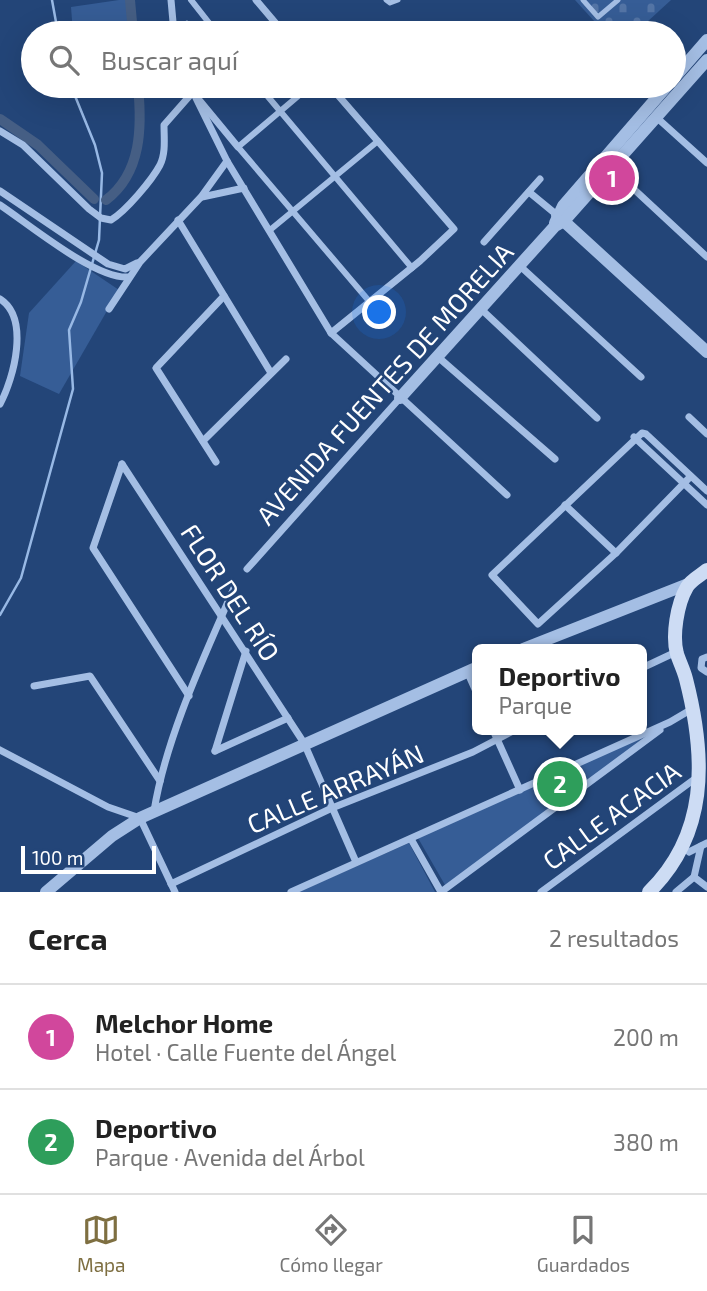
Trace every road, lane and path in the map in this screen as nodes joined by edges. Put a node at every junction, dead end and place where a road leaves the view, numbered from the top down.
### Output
1 (171, 0) edge
2 (191, 0) edge
3 (256, 0) edge
4 (386, 0) edge
5 (398, 0) edge
6 (583, 0) edge
7 (618, 0) edge
8 (173, 21) edge
9 (208, 21) edge
10 (274, 21) edge
11 (707, 40) edge
12 (703, 62) edge
13 (686, 71) edge
14 (686, 79) edge
15 (184, 98) edge
16 (196, 98) edge
17 (199, 98) edge
18 (269, 98) edge
19 (296, 98) edge
20 (340, 98) edge
21 (660, 98) edge
22 (666, 98) edge
23 (280, 112) junction
24 (651, 113) junction
25 (0, 131) edge
26 (377, 141) junction
27 (238, 147) junction
28 (228, 161) junction
29 (606, 163) junction
30 (707, 163) edge
31 (334, 177) junction
32 (540, 179) dead end
33 (244, 188) junction
34 (0, 191) edge
35 (529, 192) junction
36 (201, 197) junction
37 (0, 205) edge
38 (293, 212) junction
39 (178, 220) junction
40 (559, 221) junction
41 (270, 230) junction
42 (484, 242) dead end
43 (94, 255) junction
44 (707, 257) edge
45 (140, 262) junction
46 (89, 264) junction
47 (520, 266) junction
48 (412, 268) junction
49 (129, 277) junction
50 (224, 296) junction
51 (0, 299) edge
52 (369, 301) junction
53 (109, 309) dead end
54 (481, 309) junction
55 (331, 333) junction
56 (707, 352) edge
57 (438, 357) junction
58 (286, 359) dead end
59 (271, 373) junction
60 (641, 377) dead end
61 (4, 391) edge
62 (400, 398) junction
63 (0, 404) edge
64 (689, 417) dead end
65 (597, 418) dead end
66 (707, 434) edge
67 (634, 437) junction
68 (203, 441) junction
69 (555, 460) dead end
70 (216, 462) dead end
71 (691, 476) junction
72 (684, 484) junction
73 (707, 491) edge
74 (507, 495) dead end
75 (565, 505) junction
76 (707, 505) edge
77 (616, 553) junction
78 (247, 569) dead end
79 (707, 570) edge
80 (707, 583) edge
81 (688, 584) junction
82 (234, 588) dead end
83 (222, 615) junction
84 (536, 644) edge
85 (246, 651) junction
86 (676, 652) junction
87 (707, 657) edge
88 (647, 666) edge
89 (472, 669) edge
90 (707, 672) edge
91 (34, 686) dead end
92 (190, 696) junction
93 (692, 709) junction
94 (288, 718) junction
95 (670, 722) junction
96 (647, 732) edge
97 (496, 735) edge
98 (504, 735) edge
99 (641, 735) edge
100 (497, 738) junction
101 (304, 743) junction
102 (0, 750) edge
103 (706, 777) edge
104 (160, 781) junction
105 (520, 790) junction
106 (332, 808) junction
107 (154, 812) junction
108 (140, 818) junction
109 (411, 839) junction
110 (699, 847) edge
111 (356, 862) junction
112 (694, 877) junction
113 (171, 884) junction
114 (707, 887) edge
115 (46, 892) edge
116 (175, 892) edge
117 (291, 892) edge
118 (441, 892) edge
119 (541, 892) edge
120 (649, 892) edge
121 (676, 892) edge

1 - 8 street
2 - 9 street
3 - 10 street
4 - 5 lane
6 - 7 lane
11 - 12 street, AVENIDA FUENTES DE MORELIA
12 - 13 street, AVENIDA FUENTES DE MORELIA
12 - 14 street, AVENIDA FUENTES DE MORELIA
15 - 25 street
16 - 28 street
17 - 27 street
18 - 23 street
19 - 23 street
20 - 26 street
21 - 24 street, AVENIDA FUENTES DE MORELIA
22 - 24 street, AVENIDA FUENTES DE MORELIA
23 - 27 street
23 - 31 street
24 - 29 street, AVENIDA FUENTES DE MORELIA
24 - 30 street
26 - 31 street
26 - 48 street
27 - 38 street
28 - 33 street
28 - 36 street
29 - 40 street, AVENIDA FUENTES DE MORELIA
29 - 44 street
31 - 38 street
31 - 48 street
32 - 35 street
33 - 36 street
33 - 41 street
34 - 43 street
35 - 40 street
35 - 42 street
36 - 39 street
37 - 46 street
38 - 41 street
38 - 52 street
39 - 45 street
39 - 50 street
40 - 47 street, AVENIDA FUENTES DE MORELIA
40 - 56 street
41 - 55 street
43 - 45 street
43 - 46 street
45 - 49 street
46 - 49 street
47 - 54 street, AVENIDA FUENTES DE MORELIA
47 - 60 street
48 - 52 street
49 - 53 street
50 - 59 street
50 - 68 street
51 - 61 street
52 - 55 street
54 - 57 street, AVENIDA FUENTES DE MORELIA
54 - 65 street
55 - 62 street
57 - 62 street, AVENIDA FUENTES DE MORELIA
57 - 69 street
58 - 59 street
59 - 68 street
61 - 63 street
62 - 74 street
62 - 78 street, AVENIDA FUENTES DE MORELIA
64 - 66 street
67 - 71 street
67 - 72 street
67 - 75 street
68 - 70 street
71 - 72 street
71 - 73 street
72 - 76 street
72 - 77 street
75 - 77 street
75 - 77 street
79 - 81 main road
80 - 81 main road
81 - 84 street
81 - 86 main road
82 - 83 street
83 - 85 street, FLOR DEL RÍO
83 - 92 street
83 - 92 street, FLOR DEL RÍO
85 - 94 street, FLOR DEL RÍO
85 - 94 street
86 - 88 street
86 - 93 main road
87 - 90 street
89 - 101 street
91 - 104 street
92 - 104 street
93 - 95 street
93 - 103 main road
94 - 101 street, FLOR DEL RÍO
95 - 96 street
95 - 118 street
97 - 100 street
98 - 100 street, CALLE ARRAYÁN
99 - 105 street
100 - 105 street
100 - 106 street, CALLE ARRAYÁN
101 - 106 street, FLOR DEL RÍO
101 - 107 street
102 - 108 street
103 - 110 main road
103 - 119 street, CALLE ACACIA
104 - 107 street
105 - 109 street
106 - 111 street, FLOR DEL RÍO
106 - 113 street, CALLE ARRAYÁN
107 - 108 street
108 - 113 street
108 - 115 street
109 - 111 street
109 - 118 street
110 - 112 street
110 - 120 main road
111 - 117 street
112 - 114 street
112 - 121 street
113 - 116 street

